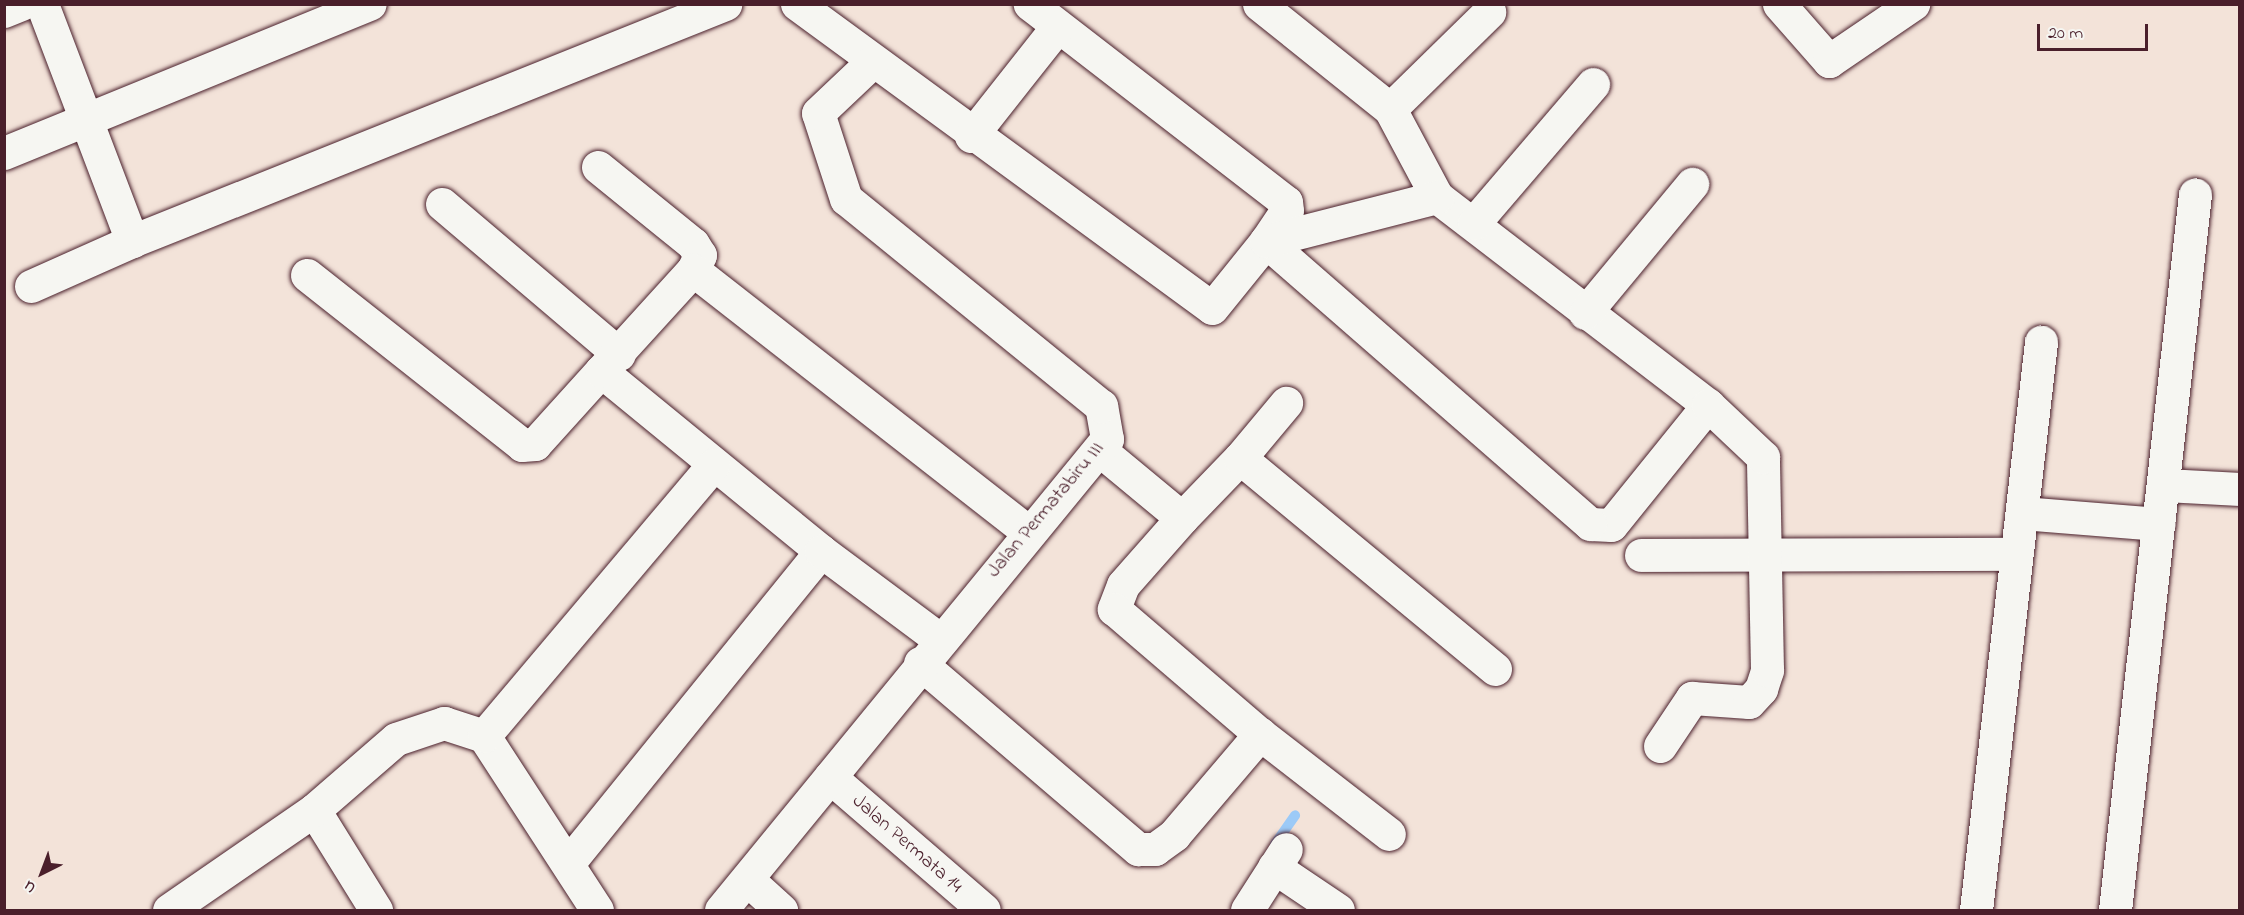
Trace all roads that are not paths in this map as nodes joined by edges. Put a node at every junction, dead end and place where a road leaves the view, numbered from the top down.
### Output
1 (21, 4) edge
2 (42, 4) edge
3 (370, 4) edge
4 (725, 4) edge
5 (798, 4) edge
6 (1030, 4) edge
7 (1259, 4) edge
8 (1779, 4) edge
9 (1913, 4) edge
10 (1488, 7) edge
11 (4, 11) edge
12 (1057, 27) junction
13 (873, 61) junction
14 (1593, 84) dead end
15 (1390, 109) junction
16 (86, 117) junction
17 (971, 136) junction
18 (4, 153) edge
19 (598, 167) dead end
20 (1692, 184) dead end
21 (2195, 194) dead end
22 (1437, 197) junction
23 (442, 204) dead end
24 (1474, 223) junction
25 (1266, 241) junction
26 (132, 242) junction
27 (693, 270) junction
28 (307, 275) dead end
29 (31, 286) dead end
30 (1585, 313) junction
31 (2041, 342) dead end
32 (610, 362) junction
33 (1286, 403) dead end
34 (1708, 405) junction
35 (1101, 451) junction
36 (1240, 458) junction
37 (713, 465) junction
38 (2165, 485) junction
39 (2240, 489) edge
40 (2022, 513) junction
41 (1182, 518) junction
42 (2159, 524) junction
43 (1027, 531) junction
44 (821, 551) junction
45 (2014, 554) junction
46 (1641, 555) dead end
47 (1767, 559) junction
48 (930, 651) junction
49 (1495, 669) dead end
50 (1260, 734) junction
51 (484, 736) junction
52 (1660, 746) dead end
53 (830, 777) junction
54 (314, 810) junction
55 (1389, 834) dead end
56 (570, 861) junction
57 (748, 880) junction
58 (169, 910) edge
59 (376, 910) edge
60 (597, 910) edge
61 (721, 910) edge
62 (781, 910) edge
63 (984, 910) edge
64 (1247, 910) edge
65 (1338, 910) edge
66 (1976, 910) edge
67 (2115, 910) edge

1 - 11 street
2 - 16 street
3 - 16 street
4 - 26 street
5 - 13 street
6 - 12 street
7 - 15 street
8 - 9 street
10 - 15 street
12 - 17 street
12 - 25 street
13 - 17 street
13 - 35 street, Jalan Permatabiru III
14 - 24 street
15 - 22 street
16 - 18 street
16 - 26 street
17 - 25 street
19 - 27 street
20 - 30 street
21 - 38 street
22 - 24 street
22 - 25 street
23 - 32 street
24 - 30 street
25 - 34 street
26 - 29 street
27 - 32 street
27 - 43 street
28 - 32 street
30 - 34 street
31 - 40 street
32 - 37 street
33 - 36 street
34 - 47 street
35 - 41 street
35 - 43 street, Jalan Permatabiru III
36 - 41 street
36 - 49 street
37 - 44 street
37 - 51 street
38 - 39 street
38 - 42 street
40 - 42 street
40 - 45 street
41 - 50 street
42 - 67 street
43 - 48 street, Jalan Permatabiru III
44 - 48 street
44 - 56 street
45 - 47 street
45 - 66 street
46 - 47 street
47 - 52 street
48 - 50 street
48 - 53 street, Jalan Permatabiru III
50 - 55 street
51 - 54 street
51 - 56 street
53 - 57 street, Jalan Permatabiru III
53 - 63 street, Jalan Permata 14
54 - 58 street
54 - 59 street
56 - 60 street
57 - 61 street, Jalan Permatabiru III
57 - 62 street
64 - 65 street

